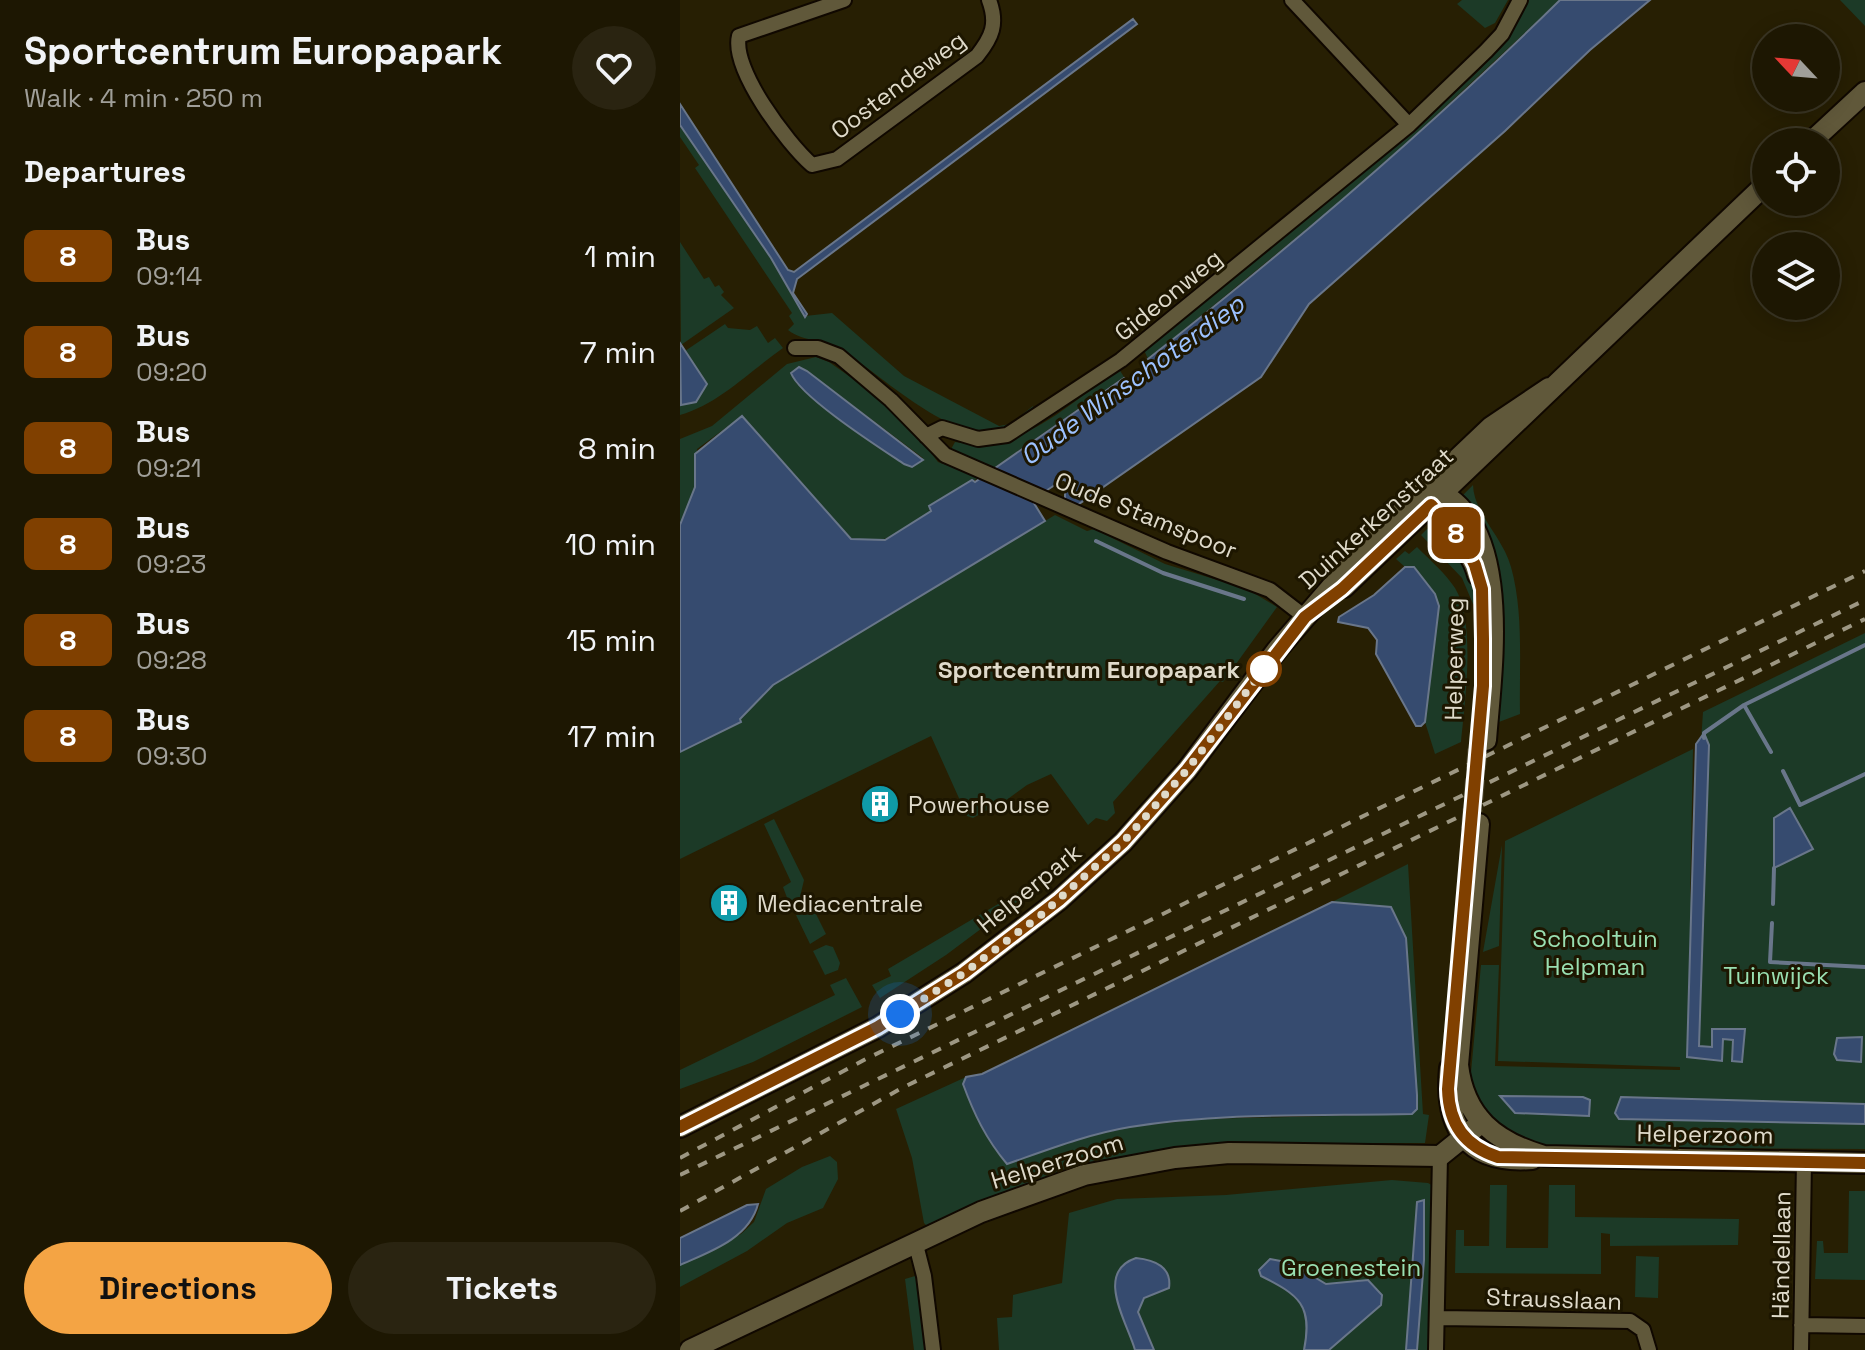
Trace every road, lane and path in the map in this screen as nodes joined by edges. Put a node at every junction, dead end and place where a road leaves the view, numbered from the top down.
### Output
1 (844, 0) edge
2 (989, 0) edge
3 (1292, 0) edge
4 (1520, 0) edge
5 (1865, 92) edge
6 (1409, 125) junction
7 (1826, 128) edge
8 (1752, 197) edge
9 (795, 348) dead end
10 (926, 436) junction
11 (1434, 495) junction
12 (1305, 617) junction
13 (1482, 741) tunnel mouth
14 (712, 1109) junction
15 (680, 1116) edge
16 (1481, 1123) junction
17 (680, 1127) edge
18 (1465, 1139) junction
19 (1440, 1156) junction
20 (1544, 1156) junction
21 (1804, 1161) junction
22 (1865, 1163) edge
23 (915, 1241) junction
24 (1439, 1318) junction
25 (1801, 1325) junction
26 (1865, 1326) edge
27 (690, 1350) edge
28 (933, 1350) edge
29 (1436, 1350) edge
30 (1649, 1350) edge
31 (1801, 1350) edge

1 - 2 street, Oostendeweg
3 - 6 street
4 - 6 street, Gideonweg
5 - 7 street
6 - 10 street, Gideonweg
8 - 11 street, Duinkerkenstraat
9 - 10 street
10 - 12 street, Oude Stamspoor
11 - 12 street, Duinkerkenstraat
11 - 13 street, Helperweg
12 - 14 street, Helperpark
14 - 15 street, Helperpark
14 - 17 street, Helperpark
16 - 18 street
16 - 18 street
16 - 20 street, Helperzoom
18 - 19 street
18 - 20 street, Helperzoom
19 - 23 street, Helperzoom
19 - 24 street
20 - 21 street, Helperzoom
21 - 22 street, Helperzoom
21 - 25 street, Händellaan
23 - 27 street, Helperzoom
23 - 28 street
24 - 29 street
24 - 30 street, Strausslaan
25 - 26 street
25 - 31 street, Händellaan

